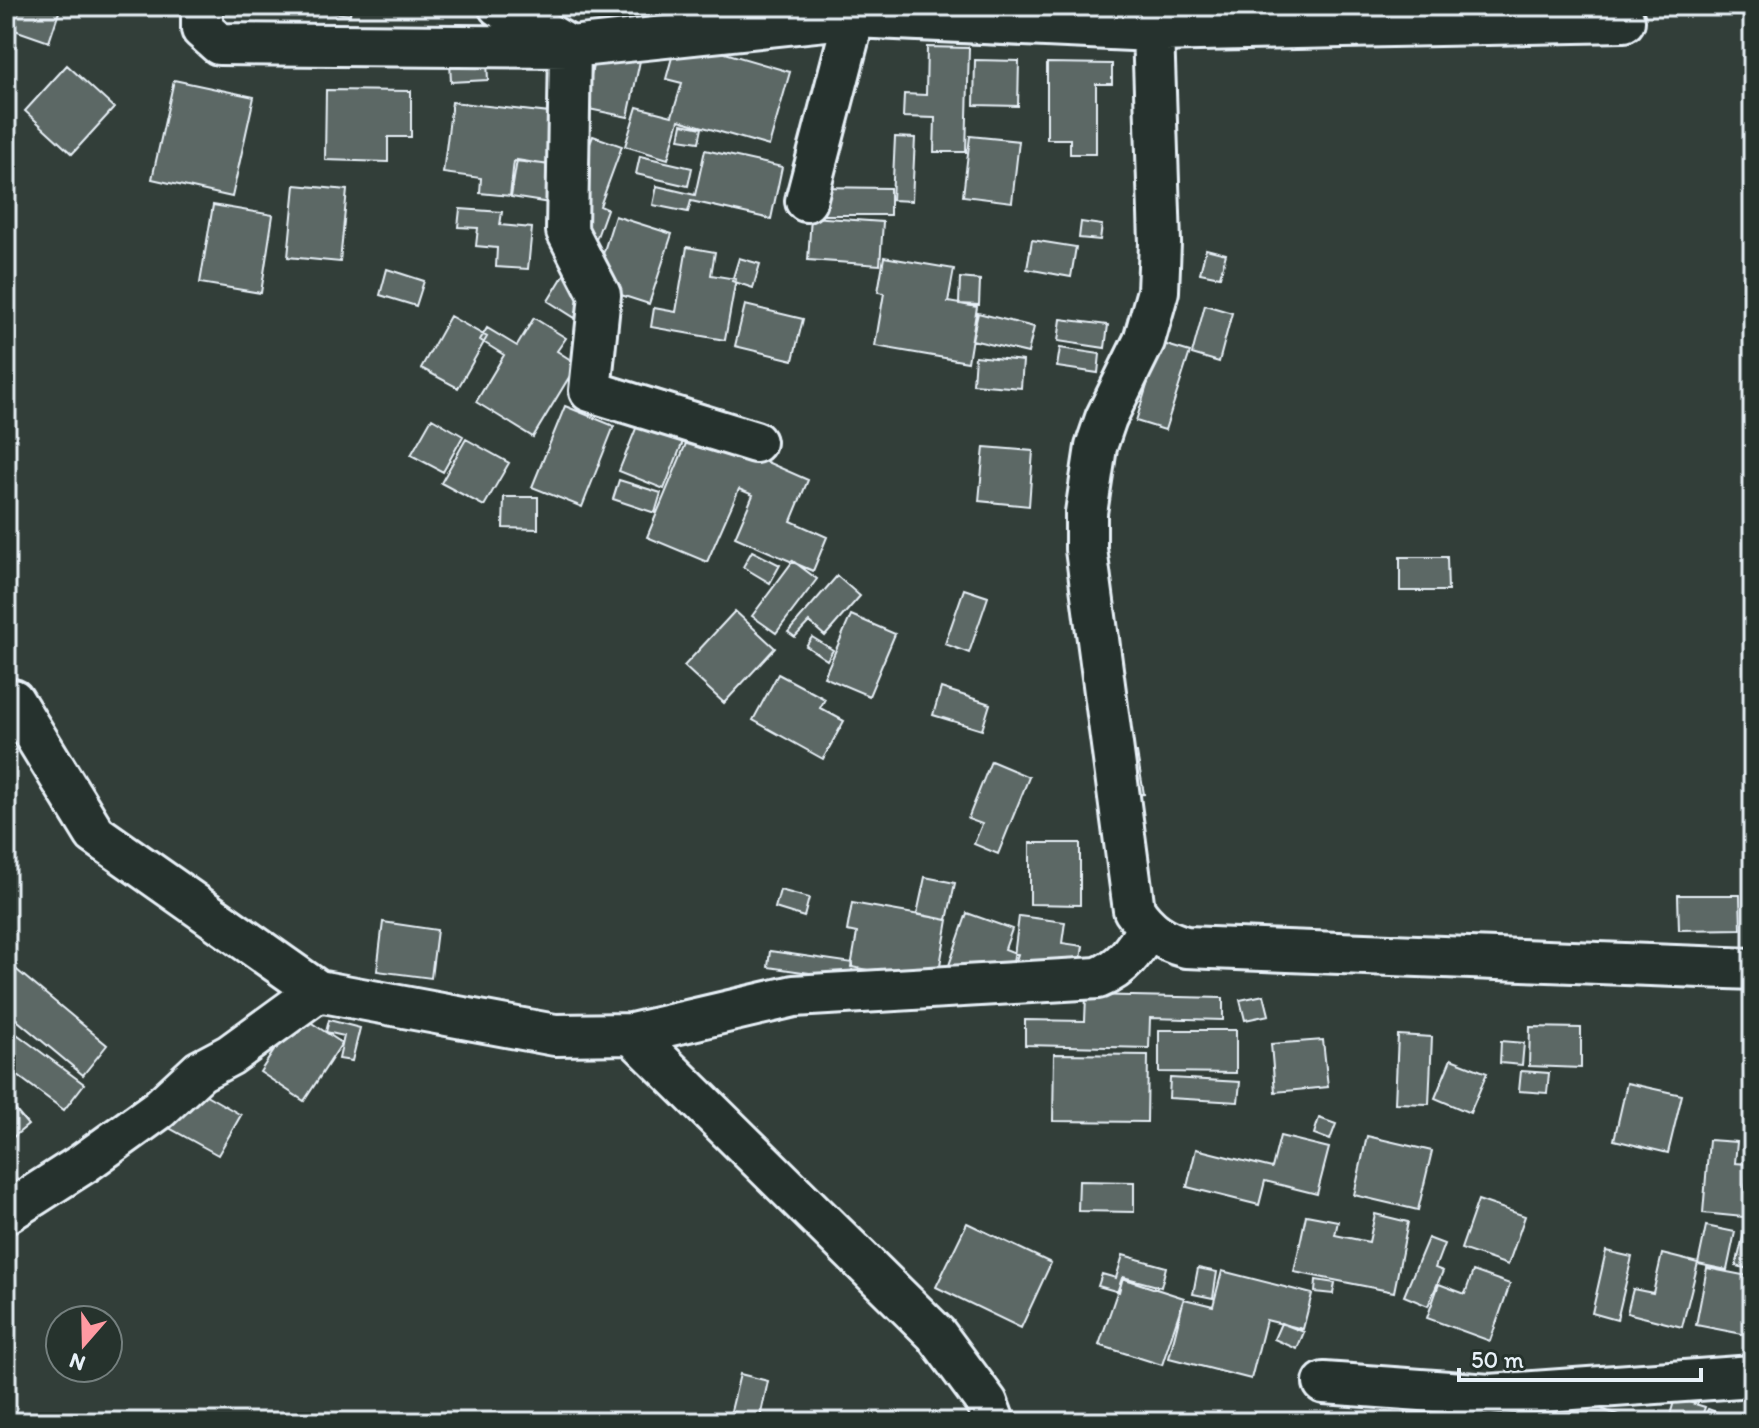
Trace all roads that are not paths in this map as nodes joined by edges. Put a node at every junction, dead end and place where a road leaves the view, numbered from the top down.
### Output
1 (202, 6) edge
2 (499, 6) edge
3 (856, 11) edge
4 (1624, 21) dead end
5 (1153, 31) junction
6 (570, 47) junction
7 (806, 201) dead end
8 (755, 442) dead end
9 (6, 699) edge
10 (1148, 929) junction
11 (1753, 969) edge
12 (318, 991) junction
13 (632, 1034) junction
14 (6, 1213) edge
15 (1753, 1376) edge
16 (1324, 1383) dead end
17 (994, 1422) edge

1 - 6 street
2 - 6 street
3 - 5 street
3 - 6 street
3 - 7 street
4 - 5 street
5 - 10 street
6 - 8 street
9 - 12 street
10 - 11 street
10 - 13 street
12 - 13 street
12 - 14 street
13 - 17 street
15 - 16 street

